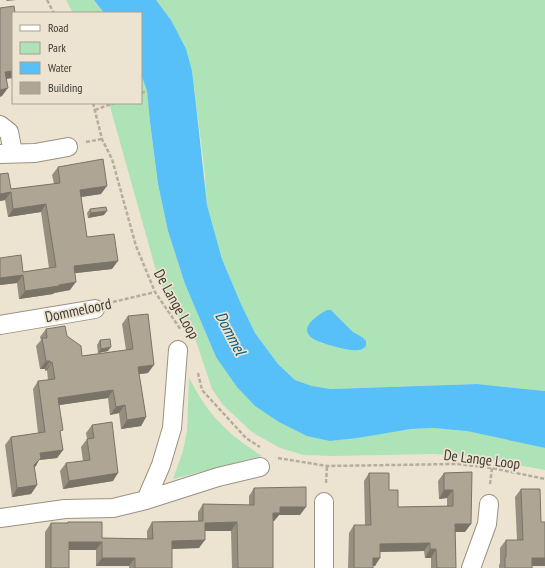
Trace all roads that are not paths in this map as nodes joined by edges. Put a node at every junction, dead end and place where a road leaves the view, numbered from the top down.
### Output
1 (0, 125) edge
2 (68, 147) dead end
3 (6, 153) edge
4 (95, 309) road end
5 (0, 325) edge
6 (182, 343) road end
7 (266, 461) road end
8 (146, 500) junction
9 (324, 502) dead end
10 (490, 504) dead end
11 (0, 518) edge
12 (324, 568) edge
13 (471, 568) edge

1 - 3 street
2 - 3 street
4 - 5 street, Dommeloord
6 - 8 street
7 - 8 street
8 - 11 street
9 - 12 street
10 - 13 street

